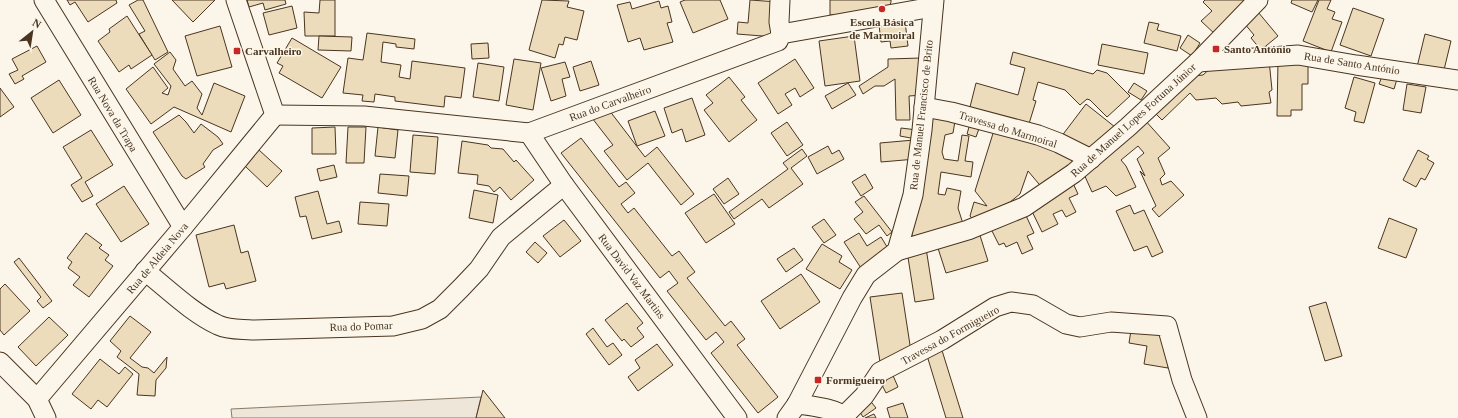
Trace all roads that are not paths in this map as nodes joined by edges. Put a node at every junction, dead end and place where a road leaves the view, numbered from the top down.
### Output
1 (44, 0) edge
2 (236, 0) edge
3 (780, 0) edge
4 (1254, 3) edge
5 (933, 4) edge
6 (781, 34) junction
7 (1198, 62) junction
8 (1458, 80) edge
9 (924, 107) junction
10 (275, 115) junction
11 (529, 133) junction
12 (1091, 159) junction
13 (564, 185) junction
14 (182, 228) junction
15 (897, 251) junction
16 (145, 271) junction
17 (0, 362) edge
18 (37, 399) junction
19 (792, 411) edge
20 (845, 417) edge
21 (46, 418) edge
22 (737, 418) edge
23 (1197, 418) edge

1 - 14 street, Rua Nova da Trapa
2 - 10 street
3 - 6 street
4 - 7 street, Rua de Manuel Lopes Fortuna Júnior
5 - 6 street, Rua do Carvalheiro
5 - 9 street, Rua de Manuel Francisco de Brito
6 - 11 street, Rua do Carvalheiro
7 - 8 street, Rua de Santo António
7 - 12 street, Rua de Manuel Lopes Fortuna Júnior
9 - 12 street, Travessa do Marmoiral
9 - 15 street, Rua de Manuel Francisco de Brito
10 - 11 street, Rua do Carvalheiro
10 - 14 street, Rua de Aldeia Nova
11 - 13 street, Rua David Vaz Martins
12 - 15 street, Rua de Manuel Lopes Fortuna Júnior
13 - 16 street, Rua do Pomar
13 - 22 street, Rua David Vaz Martins
14 - 16 street, Rua de Aldeia Nova
15 - 19 street, Rua de Manuel Lopes Fortuna Júnior
16 - 18 street, Rua de Aldeia Nova
17 - 18 street
18 - 21 street
19 - 20 street
20 - 23 street, Travessa do Formigueiro

